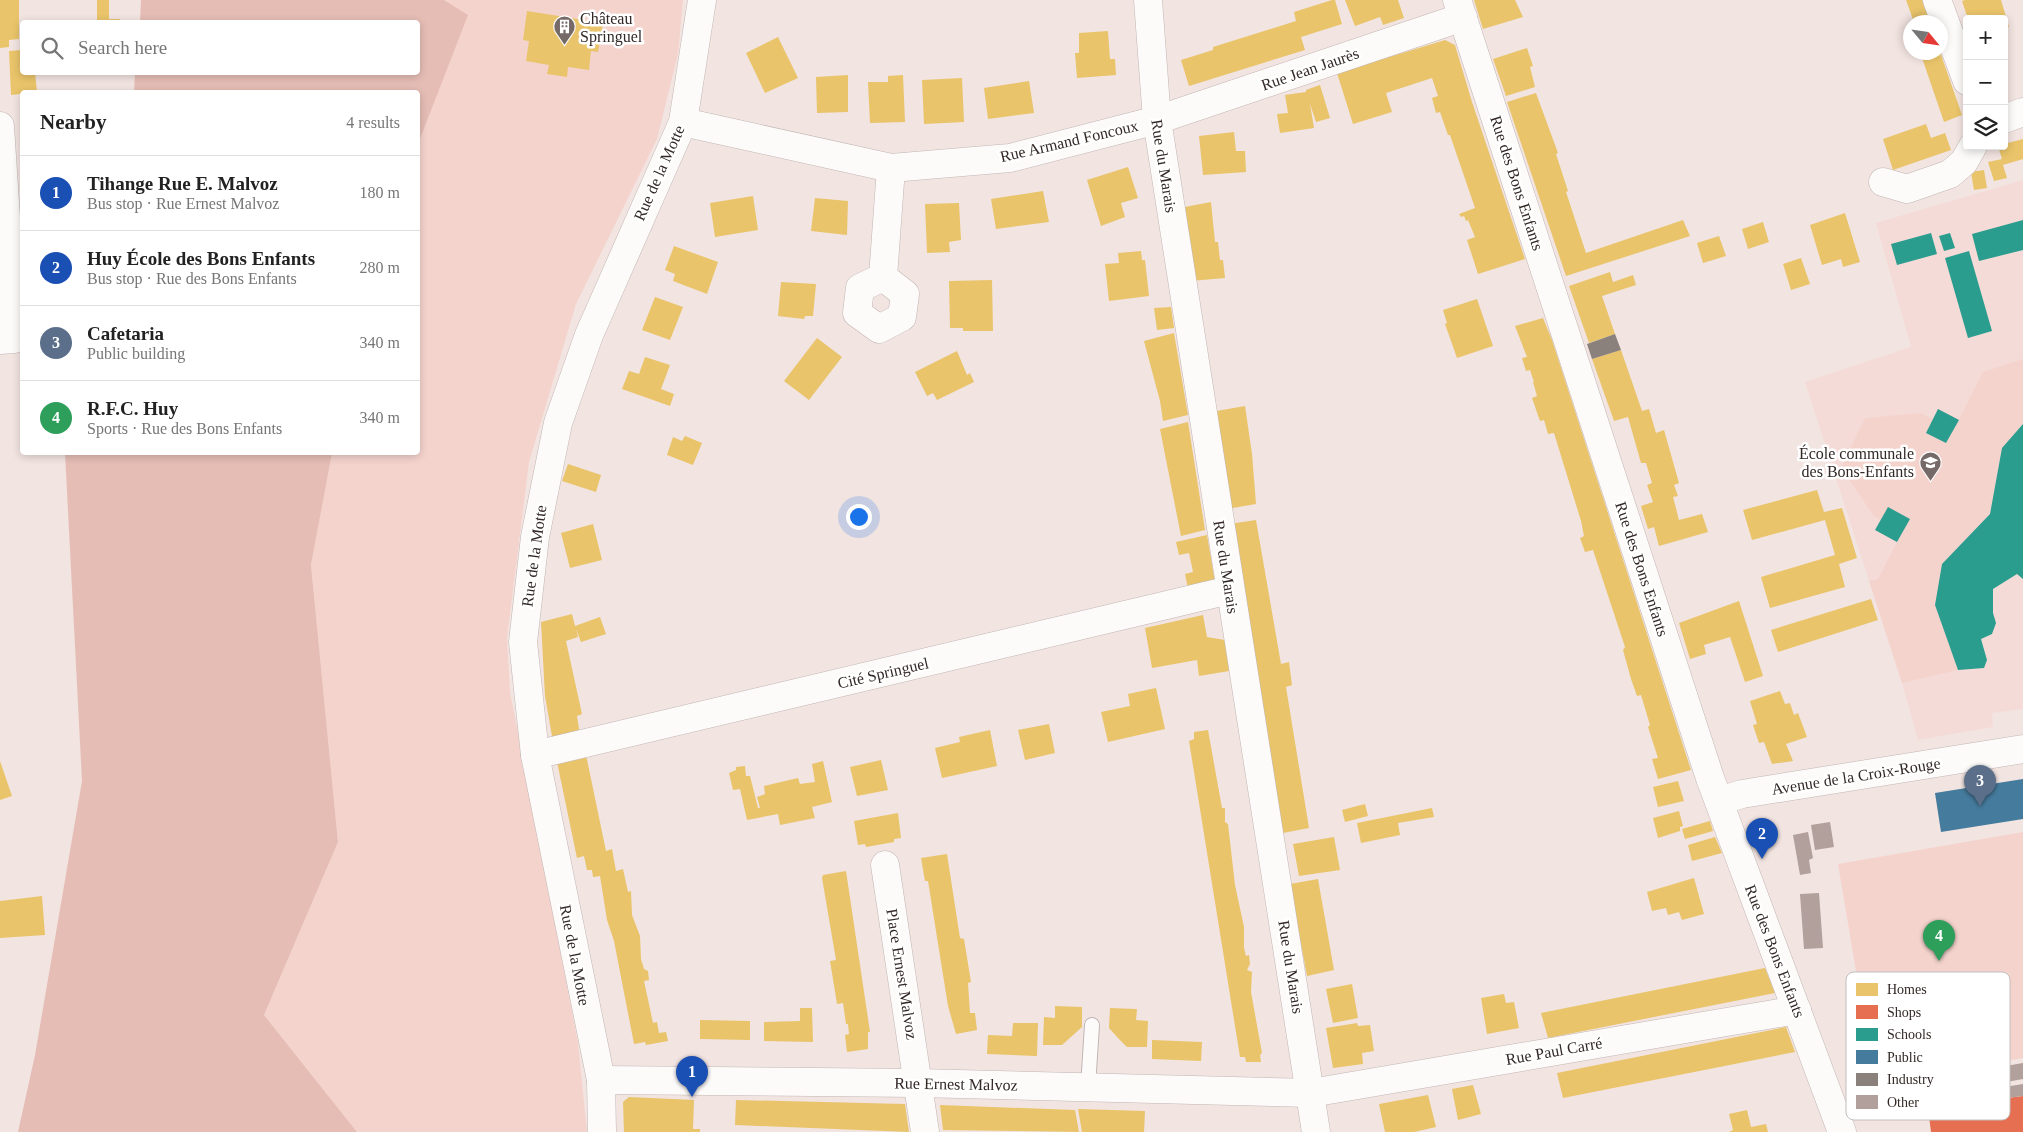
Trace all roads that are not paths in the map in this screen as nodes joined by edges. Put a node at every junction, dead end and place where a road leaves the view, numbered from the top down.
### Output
1 (702, 0) edge
2 (1148, 0) edge
3 (1937, 0) edge
4 (1460, 9) edge
5 (1963, 70) edge
6 (2023, 112) edge
7 (2008, 118) edge
8 (1157, 120) junction
9 (682, 122) junction
10 (0, 126) edge
11 (1971, 150) edge
12 (891, 168) junction
13 (1883, 182) dead end
14 (883, 278) dead end
15 (0, 340) edge
16 (1230, 590) junction
17 (2023, 749) edge
18 (535, 755) junction
19 (1719, 801) junction
20 (885, 864) dead end
21 (1797, 1010) junction
22 (1092, 1026) dead end
23 (600, 1080) junction
24 (918, 1083) junction
25 (1088, 1087) junction
26 (1311, 1093) junction
27 (602, 1132) edge
28 (925, 1132) edge
29 (1316, 1132) edge
30 (1842, 1132) edge

1 - 9 street, Rue de la Motte
2 - 8 street, Rue du Marais
3 - 5 street
4 - 8 street, Rue Jean Jaurès
4 - 19 street, Rue des Bons Enfants
6 - 7 street
8 - 12 street, Rue Armand Foncoux
8 - 16 street, Rue du Marais
9 - 12 street, Rue Armand Foncoux
9 - 18 street, Rue de la Motte
10 - 15 street
11 - 13 street
12 - 14 street
16 - 18 street, Cité Springuel
16 - 26 street, Rue du Marais
17 - 19 street, Avenue de la Croix-Rouge
18 - 23 street, Rue de la Motte
19 - 21 street, Rue des Bons Enfants
20 - 24 street, Place Ernest Malvoz
21 - 26 street, Rue Paul Carré
21 - 30 street, Rue des Bons Enfants
22 - 25 lane
23 - 24 street, Rue Ernest Malvoz
23 - 27 street, Rue de la Motte
24 - 25 street, Rue Ernest Malvoz
24 - 28 street, Place Ernest Malvoz
25 - 26 street, Rue Ernest Malvoz
26 - 29 street, Rue du Marais

